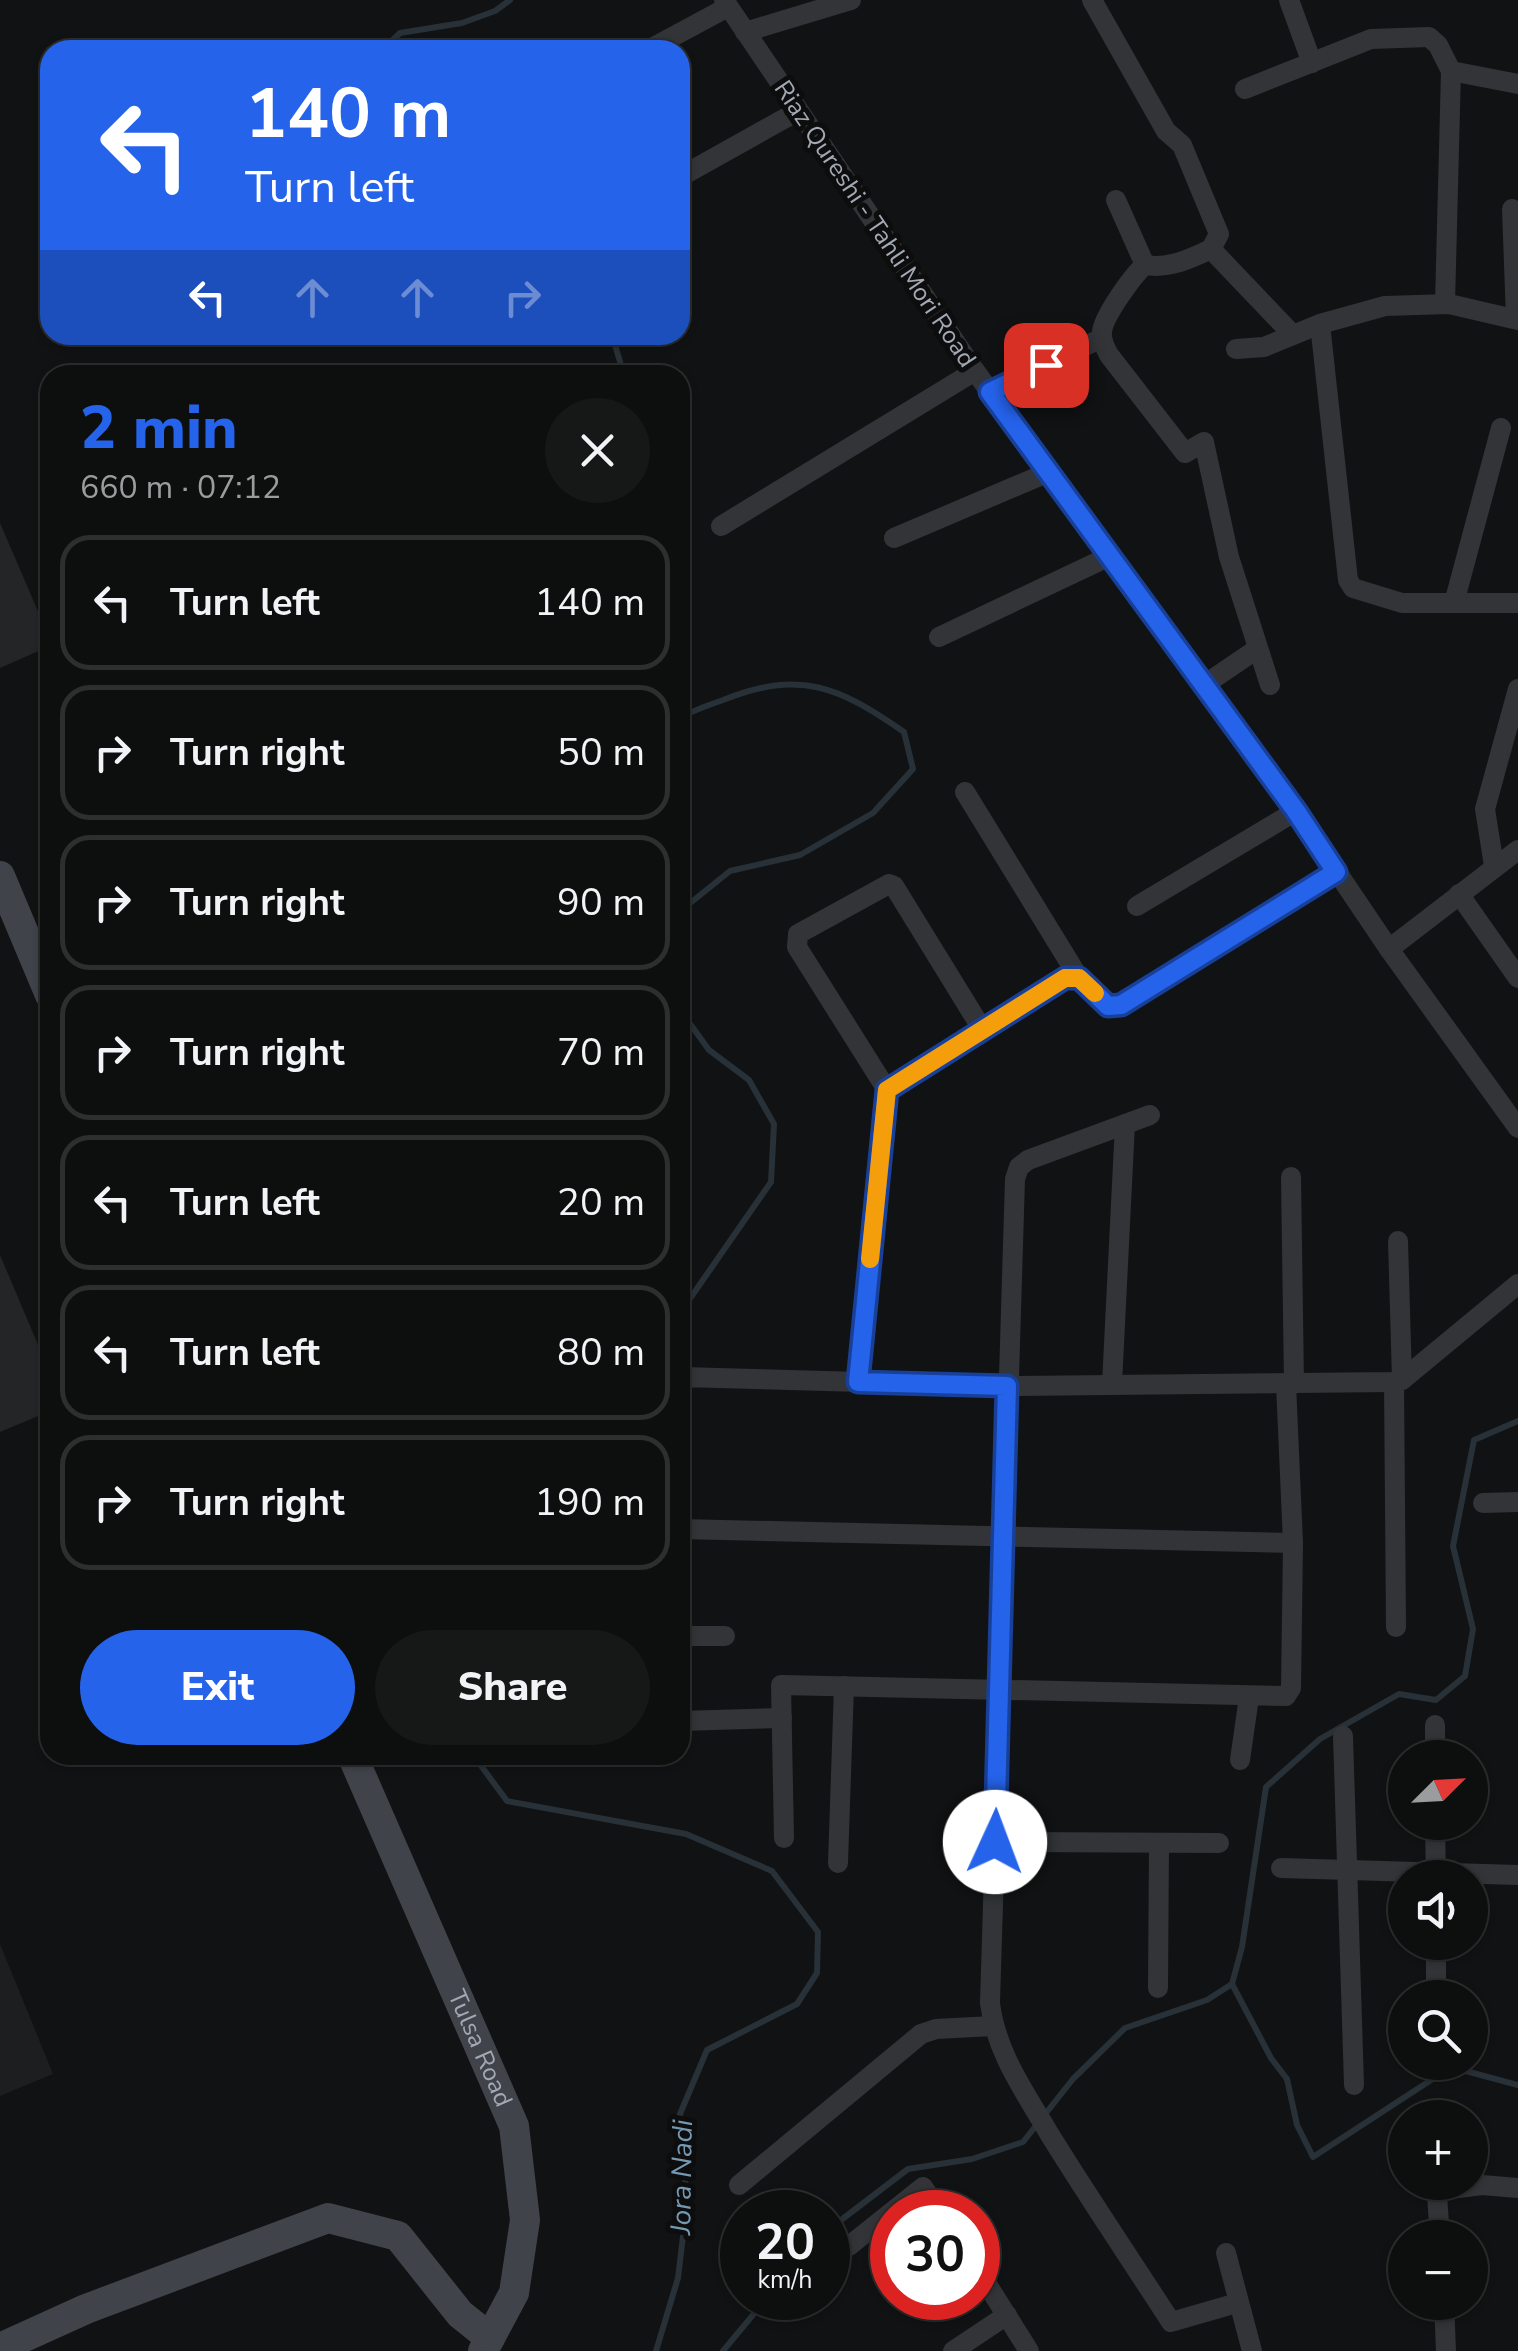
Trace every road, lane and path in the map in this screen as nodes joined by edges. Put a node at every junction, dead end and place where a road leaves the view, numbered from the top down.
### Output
1 (851, 0) edge
2 (1093, 0) edge
3 (1289, 0) edge
4 (726, 3) edge
5 (745, 32) junction
6 (665, 40) edge
7 (1312, 62) junction
8 (1452, 71) junction
9 (1518, 84) edge
10 (1245, 89) dead end
11 (798, 111) junction
12 (690, 171) edge
13 (1116, 200) dead end
14 (1512, 210) dead end
15 (1212, 249) junction
16 (1146, 265) junction
17 (1444, 304) junction
18 (1517, 320) edge
19 (1320, 324) junction
20 (1293, 335) junction
21 (1102, 338) junction
22 (1236, 349) dead end
23 (976, 371) junction
24 (990, 392) junction
25 (1500, 428) dead end
26 (1049, 472) junction
27 (721, 526) dead end
28 (894, 538) dead end
29 (1110, 556) junction
30 (1454, 603) junction
31 (1518, 603) edge
32 (939, 637) dead end
33 (1257, 649) junction
34 (1270, 684) dead end
35 (1204, 686) junction
36 (1518, 688) edge
37 (1516, 712) edge
38 (965, 792) dead end
39 (1296, 811) junction
40 (1518, 850) edge
41 (1494, 866) junction
42 (1336, 872) junction
43 (0, 876) edge
44 (1459, 894) junction
45 (1138, 906) dead end
46 (1389, 949) junction
47 (40, 971) edge
48 (1079, 978) junction
49 (1518, 978) edge
50 (982, 1029) junction
51 (887, 1090) junction
52 (1150, 1114) dead end
53 (1125, 1124) junction
54 (1518, 1128) edge
55 (1291, 1177) dead end
56 (1398, 1241) dead end
57 (1518, 1284) edge
58 (690, 1377) edge
59 (1398, 1381) junction
60 (858, 1382) junction
61 (1112, 1384) junction
62 (1290, 1384) junction
63 (1007, 1386) junction
64 (1518, 1502) edge
65 (1483, 1503) dead end
66 (690, 1529) edge
67 (1004, 1538) junction
68 (1292, 1543) junction
69 (1396, 1627) dead end
70 (690, 1636) edge
71 (726, 1636) dead end
72 (844, 1686) junction
73 (999, 1690) junction
74 (1249, 1697) junction
75 (782, 1718) junction
76 (690, 1721) edge
77 (1435, 1724) dead end
78 (1343, 1736) dead end
79 (1435, 1740) edge
80 (1240, 1760) dead end
81 (356, 1765) edge
82 (784, 1838) dead end
83 (995, 1842) junction
84 (1159, 1843) junction
85 (1219, 1843) dead end
86 (838, 1863) dead end
87 (1281, 1868) dead end
88 (1346, 1870) junction
89 (1388, 1872) edge
90 (1488, 1875) edge
91 (1518, 1875) edge
92 (1158, 1988) dead end
93 (993, 2026) junction
94 (1354, 2084) dead end
95 (739, 2185) dead end
96 (1518, 2188) edge
97 (1439, 2220) edge
98 (870, 2229) edge
99 (850, 2244) edge
100 (1226, 2253) dead end
101 (1237, 2302) junction
102 (1000, 2303) edge
103 (1007, 2314) junction
104 (1445, 2320) edge
105 (486, 2344) edge
106 (0, 2348) edge
107 (953, 2351) edge
108 (1029, 2351) edge
109 (1252, 2351) edge
110 (1446, 2351) edge

1 - 5 street
2 - 15 street
3 - 7 street
4 - 5 street, Riaz Qureshi - Tahli Mori Road
4 - 6 street
5 - 11 street, Riaz Qureshi - Tahli Mori Road
7 - 8 street
7 - 10 street
8 - 9 street
8 - 17 street
11 - 12 street
11 - 23 street, Riaz Qureshi - Tahli Mori Road
13 - 16 street
14 - 18 street
15 - 16 street
15 - 20 street
16 - 21 street
17 - 18 street
17 - 19 street
19 - 20 street
19 - 30 street
20 - 22 street
21 - 24 street
21 - 33 street
23 - 24 street, Riaz Qureshi - Tahli Mori Road
23 - 27 street
24 - 26 street, Riaz Qureshi - Tahli Mori Road
25 - 30 street
26 - 28 street
26 - 29 street, Riaz Qureshi - Tahli Mori Road
29 - 32 street
29 - 35 street, Riaz Qureshi - Tahli Mori Road
30 - 31 street
33 - 34 street
33 - 35 street
35 - 39 street, Riaz Qureshi - Tahli Mori Road
36 - 37 street
37 - 41 street
38 - 48 street
39 - 42 street, Riaz Qureshi - Tahli Mori Road
39 - 45 street
40 - 41 street
41 - 44 street
42 - 46 street, Riaz Qureshi - Tahli Mori Road
42 - 48 street
43 - 47 street
44 - 46 street
44 - 49 street
46 - 54 street, Riaz Qureshi - Tahli Mori Road
48 - 50 street
50 - 51 street
50 - 51 street
51 - 60 street
52 - 53 street
53 - 61 street
53 - 63 street
55 - 62 street
56 - 59 street
57 - 59 street
58 - 60 street
59 - 62 street
59 - 69 street
60 - 63 street
61 - 62 street
61 - 63 street
62 - 68 street
63 - 67 street
64 - 65 street
66 - 67 street
67 - 68 street
67 - 73 street
68 - 74 street
70 - 71 street
72 - 73 street
72 - 75 street
72 - 86 street
73 - 74 street
73 - 83 street
74 - 80 street
75 - 76 street
75 - 82 street
77 - 79 street
78 - 88 street
81 - 105 street, Tulsa Road
83 - 84 street
83 - 93 street
84 - 85 street
84 - 92 street
87 - 88 street
88 - 89 street
88 - 94 street
90 - 91 street
93 - 95 street
93 - 101 street
96 - 97 street
98 - 99 street
100 - 101 street
101 - 109 street
102 - 103 street
103 - 107 street
103 - 108 street
104 - 110 street
105 - 106 street

